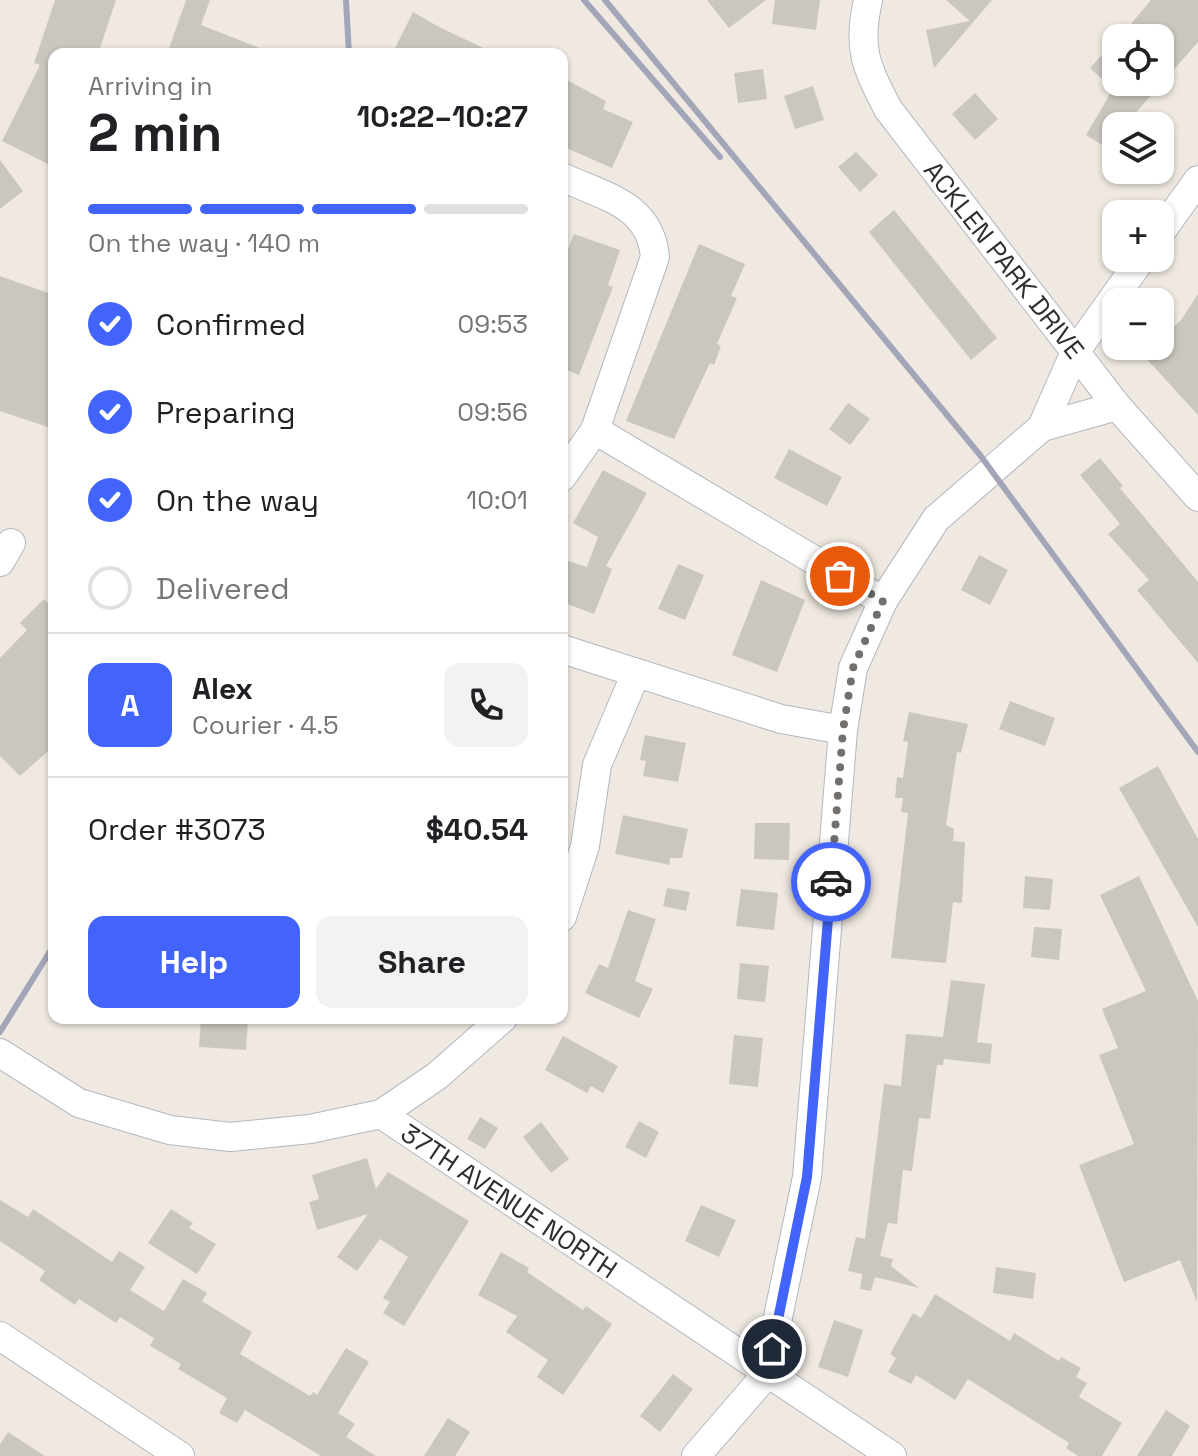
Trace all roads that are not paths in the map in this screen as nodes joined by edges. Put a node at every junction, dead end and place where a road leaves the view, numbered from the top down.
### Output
1 (868, 0) edge
2 (568, 180) edge
3 (1198, 180) edge
4 (1174, 213) edge
5 (1132, 272) edge
6 (1075, 352) junction
7 (1117, 406) junction
8 (1042, 427) junction
9 (595, 430) junction
10 (568, 468) edge
11 (1198, 497) edge
12 (883, 601) junction
13 (568, 651) edge
14 (636, 673) junction
15 (843, 730) junction
16 (568, 898) edge
17 (496, 1024) edge
18 (0, 1053) edge
19 (381, 1114) junction
20 (0, 1336) edge
21 (766, 1375) junction
22 (180, 1456) edge
23 (696, 1456) edge
24 (892, 1456) edge

1 - 6 street, ACKLEN PARK DRIVE
2 - 9 street
3 - 4 street
5 - 6 street
6 - 7 street, ACKLEN PARK DRIVE
6 - 8 street
7 - 8 street
7 - 11 street, ACKLEN PARK DRIVE
8 - 12 street
9 - 10 street
9 - 12 street
12 - 15 street
13 - 14 street
14 - 15 street
14 - 16 street
15 - 21 street
17 - 19 street
18 - 19 street, 37TH AVENUE NORTH
19 - 21 street, 37TH AVENUE NORTH
20 - 22 street
21 - 23 street
21 - 24 street, 37TH AVENUE NORTH

